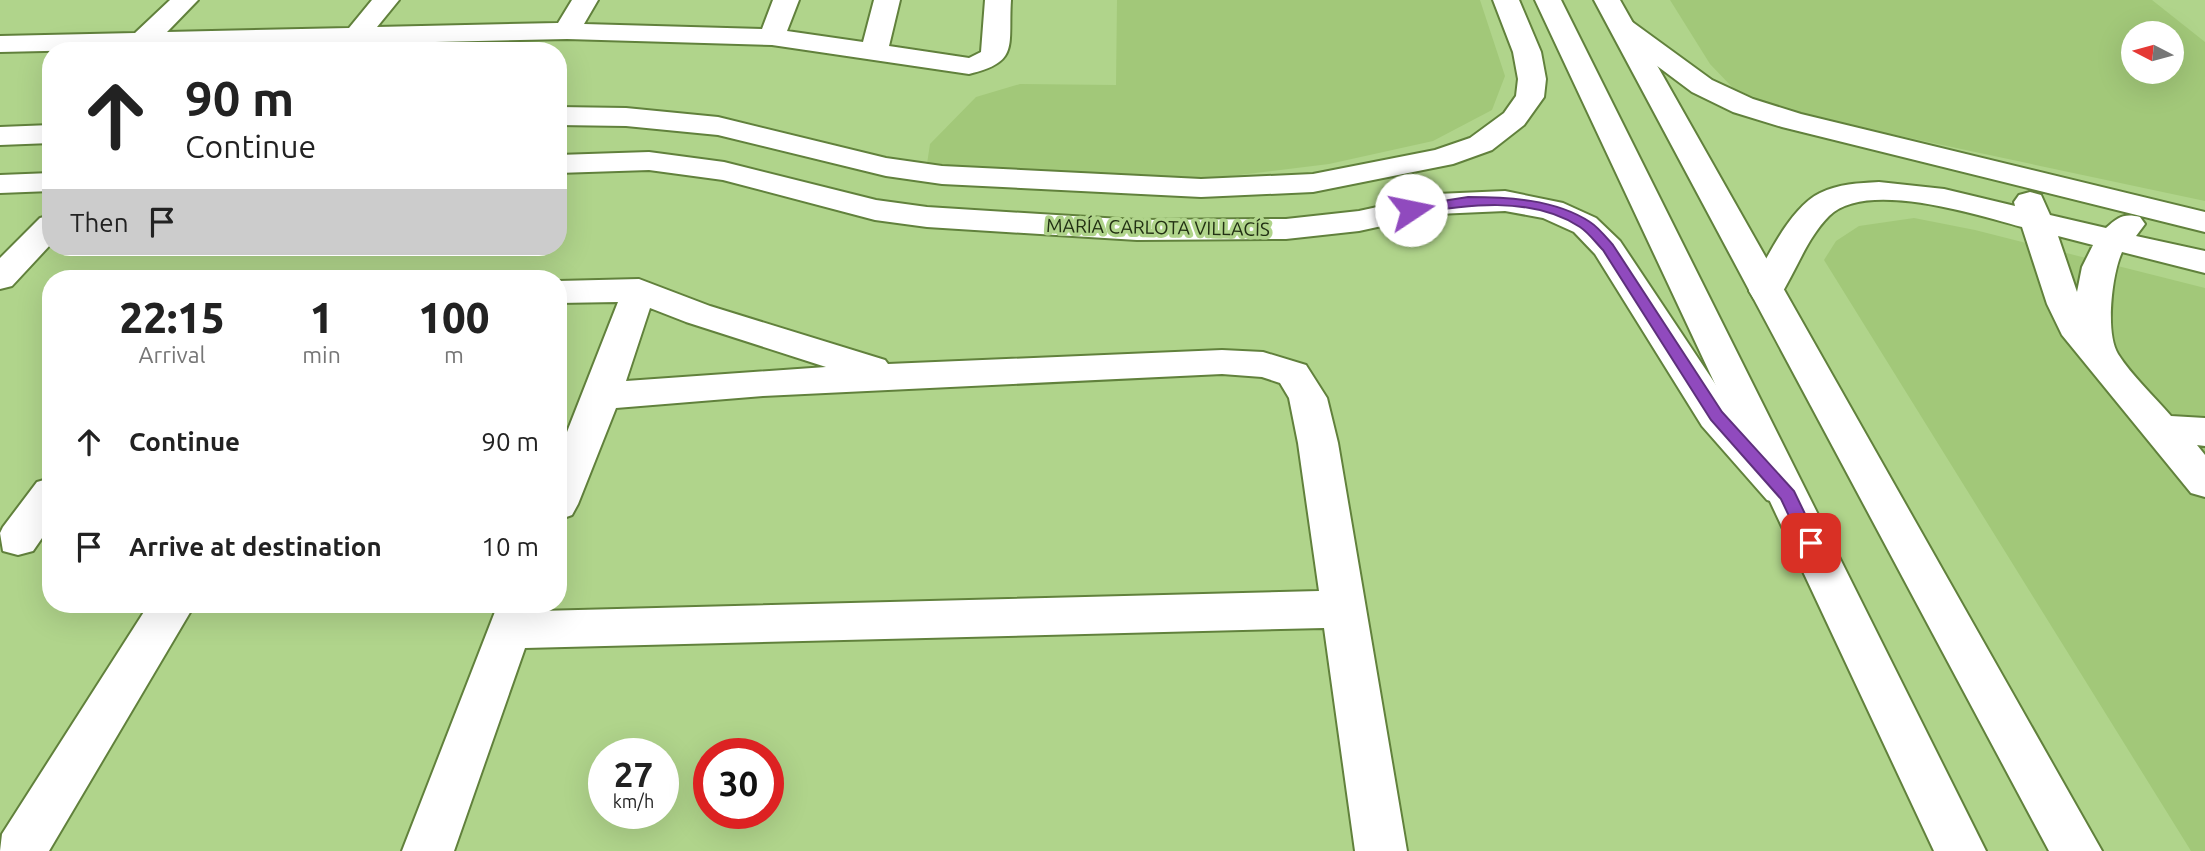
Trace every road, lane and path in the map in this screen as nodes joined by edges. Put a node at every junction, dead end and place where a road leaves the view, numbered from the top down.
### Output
1 (185, 0) edge
2 (386, 0) edge
3 (585, 0) edge
4 (786, 0) edge
5 (887, 0) edge
6 (998, 0) edge
7 (1506, 0) edge
8 (1548, 0) edge
9 (1614, 13) edge
10 (567, 32) junction
11 (356, 36) junction
12 (772, 37) junction
13 (142, 41) junction
14 (95, 42) edge
15 (42, 43) edge
16 (0, 44) edge
17 (874, 52) junction
18 (567, 116) edge
19 (42, 134) edge
20 (0, 136) edge
21 (567, 164) edge
22 (942, 175) junction
23 (2021, 177) junction
24 (42, 182) edge
25 (0, 184) edge
26 (1267, 187) junction
27 (2148, 208) junction
28 (927, 217) junction
29 (2037, 222) junction
30 (2205, 222) edge
31 (1286, 229) junction
32 (42, 234) edge
33 (2111, 240) junction
34 (2205, 262) edge
35 (0, 278) edge
36 (639, 290) junction
37 (1766, 291) junction
38 (567, 292) edge
39 (2098, 352) junction
40 (901, 377) junction
41 (602, 396) junction
42 (2162, 429) junction
43 (2205, 432) edge
44 (567, 482) edge
45 (2205, 482) edge
46 (1788, 495) junction
47 (42, 508) edge
48 (23, 539) edge
49 (1345, 609) junction
50 (167, 613) edge
51 (514, 617) edge
52 (20, 851) edge
53 (428, 851) edge
54 (1381, 851) edge
55 (1960, 851) edge
56 (2076, 851) edge

1 - 13 street
2 - 11 street
3 - 10 street
4 - 12 street
5 - 17 street
6 - 17 street
7 - 26 street, MARÍA CARLOTA VILLACÍS
8 - 46 street
9 - 23 street
9 - 37 street
10 - 11 street
10 - 12 street
11 - 13 street
12 - 17 street
13 - 14 street
15 - 16 street
18 - 22 street, MARÍA CARLOTA VILLACÍS
19 - 20 street
21 - 28 street, MARÍA CARLOTA VILLACÍS
22 - 26 street, MARÍA CARLOTA VILLACÍS
22 - 28 street
23 - 27 street
23 - 29 street
24 - 25 street
26 - 31 street
27 - 30 street
27 - 33 street
28 - 31 street, MARÍA CARLOTA VILLACÍS
29 - 33 street
29 - 37 street
29 - 39 street
31 - 46 street, MARÍA CARLOTA VILLACÍS
32 - 35 street
33 - 34 street
33 - 39 street
36 - 38 street
36 - 40 street
36 - 41 street
37 - 56 street
39 - 42 street
40 - 41 street
40 - 49 street
41 - 44 street
42 - 43 street
42 - 45 street
46 - 55 street
47 - 48 street
49 - 51 street
49 - 54 street
50 - 52 street
51 - 53 street

